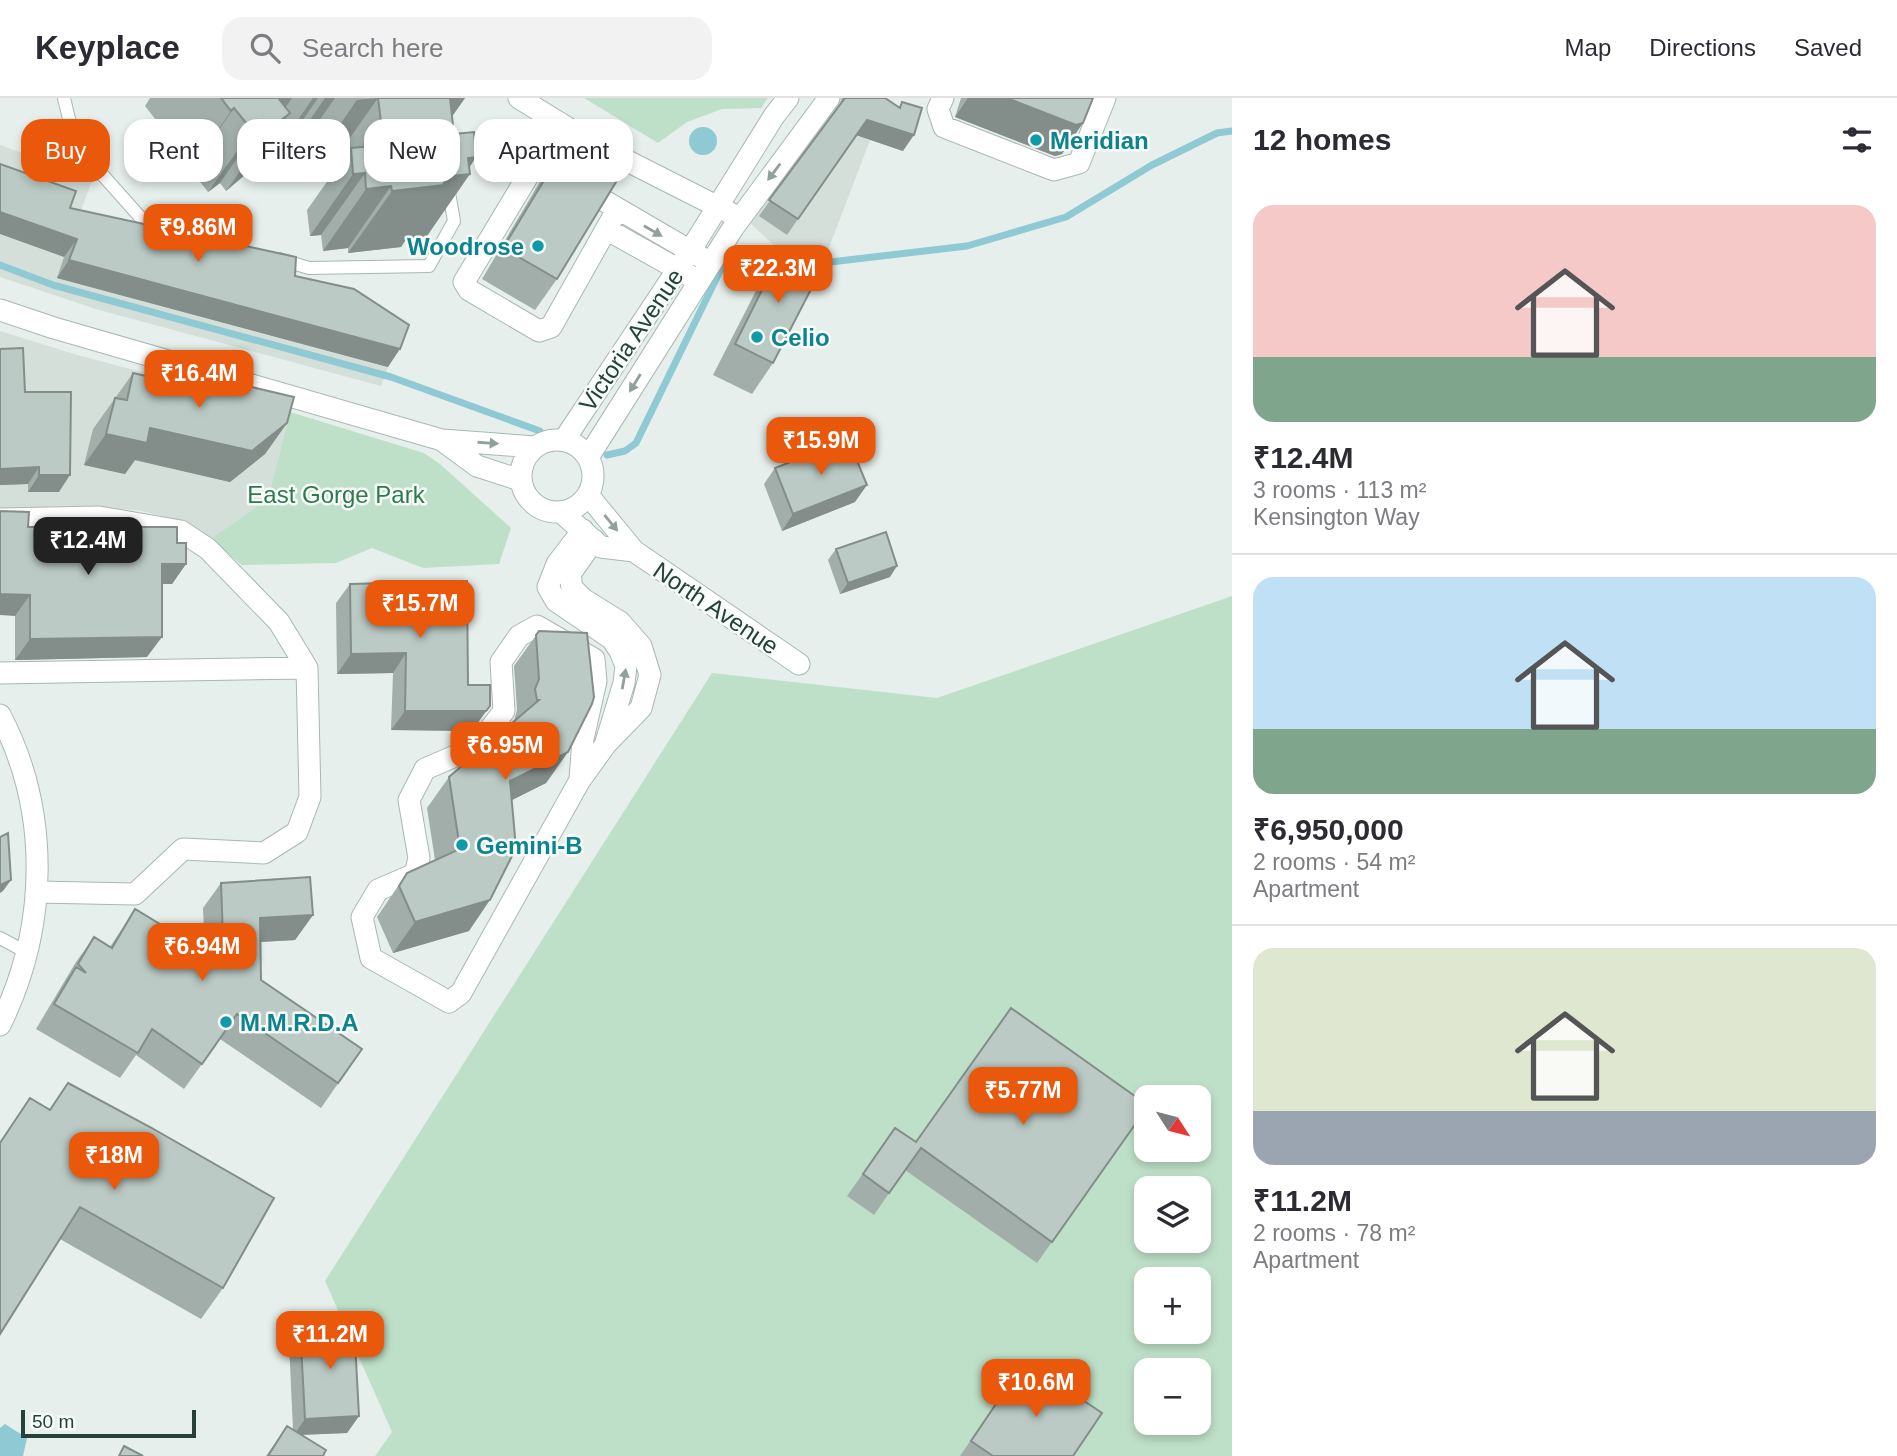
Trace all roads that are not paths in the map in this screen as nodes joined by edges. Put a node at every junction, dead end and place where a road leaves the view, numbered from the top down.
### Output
1 (64, 98) edge
2 (519, 98) edge
3 (788, 98) edge
4 (829, 98) edge
5 (1105, 98) edge
6 (931, 99) edge
7 (774, 116) junction
8 (801, 136) junction
9 (446, 182) edge
10 (718, 205) junction
11 (617, 210) junction
12 (740, 218) junction
13 (606, 229) junction
14 (244, 248) edge
15 (270, 256) edge
16 (684, 260) junction
17 (705, 272) junction
18 (0, 310) edge
19 (631, 339) junction
20 (653, 354) junction
21 (442, 440) junction
22 (564, 440) junction
23 (535, 447) junction
24 (589, 456) junction
25 (520, 480) junction
26 (588, 495) junction
27 (562, 513) junction
28 (0, 519) edge
29 (588, 535) junction
30 (634, 551) junction
31 (574, 602) junction
32 (799, 664) dead end
33 (307, 668) junction
34 (0, 673) edge
35 (0, 715) edge
36 (580, 780) junction
37 (37, 892) junction
38 (0, 938) edge
39 (28, 953) junction
40 (0, 1025) edge

1 - 14 lane
2 - 10 street
3 - 7 street, Victoria Avenue
4 - 8 street, Victoria Avenue
5 - 6 street
7 - 8 street
7 - 10 street, Victoria Avenue
8 -> 12 street, Victoria Avenue
9 - 15 lane
10 - 12 street
10 - 16 street, Victoria Avenue
11 - 13 street
11 - 13 street
11 -> 16 street
12 - 17 street, Victoria Avenue
13 - 16 street
16 - 17 street
16 - 19 street, Victoria Avenue
17 - 20 street, Victoria Avenue
18 - 21 street
19 - 20 street
19 - 22 street, Victoria Avenue
20 -> 24 street, Victoria Avenue
21 -> 23 street
21 - 25 street
22 - 23 street
22 - 24 street
23 - 25 street
24 - 26 street
25 - 27 street
26 - 27 street
26 -> 30 street
27 - 29 street
28 - 33 street
29 - 30 street
29 - 31 street
29 - 31 street
30 - 32 street, North Avenue
31 - 36 street
33 - 34 street
33 - 37 street
35 - 37 street
36 - 36 street
37 - 39 street
38 - 39 lane
39 - 40 street

